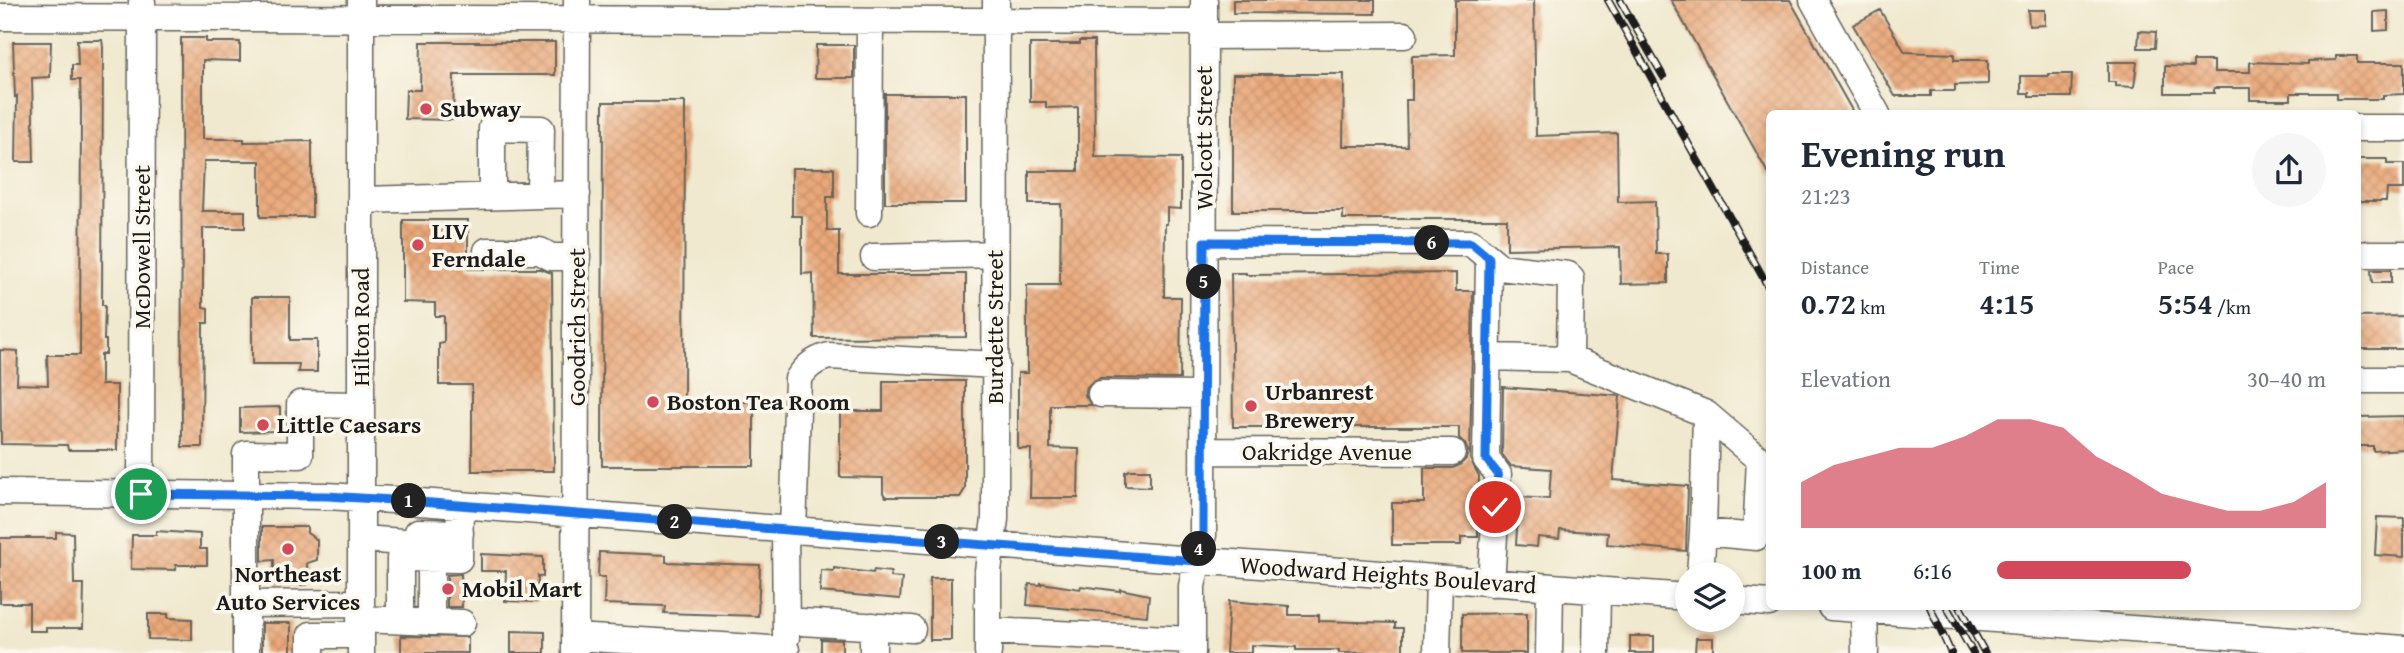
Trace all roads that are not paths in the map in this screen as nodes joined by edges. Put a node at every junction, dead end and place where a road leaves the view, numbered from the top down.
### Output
1 (1814, 0) edge
2 (142, 8) edge
3 (362, 9) edge
4 (485, 10) edge
5 (576, 10) edge
6 (785, 10) edge
7 (996, 11) edge
8 (879, 14) edge
9 (0, 17) edge
10 (1204, 19) edge
11 (1404, 35) dead end
12 (1875, 110) edge
13 (2361, 128) edge
14 (2404, 128) edge
15 (577, 194) junction
16 (492, 195) junction
17 (540, 195) junction
18 (362, 200) junction
19 (870, 214) dead end
20 (1204, 242) junction
21 (487, 251) dead end
22 (995, 254) junction
23 (2367, 254) dead end
24 (2404, 254) edge
25 (577, 257) junction
26 (874, 257) dead end
27 (1489, 258) junction
28 (1488, 357) junction
29 (1570, 359) junction
30 (996, 365) junction
31 (2361, 380) edge
32 (2404, 380) edge
33 (1101, 394) dead end
34 (1203, 395) junction
35 (361, 405) junction
36 (1706, 414) junction
37 (1203, 451) junction
38 (1452, 452) dead end
39 (0, 492) edge
40 (141, 494) junction
41 (246, 495) junction
42 (362, 498) junction
43 (460, 505) junction
44 (576, 515) junction
45 (789, 531) junction
46 (1703, 533) junction
47 (361, 538) junction
48 (992, 546) junction
49 (422, 553) junction
50 (1197, 561) junction
51 (1701, 562) edge
52 (1438, 579) junction
53 (1490, 583) junction
54 (1550, 587) junction
55 (1597, 590) junction
56 (1675, 596) edge
57 (1745, 601) edge
58 (1766, 603) edge
59 (246, 604) junction
60 (1864, 610) edge
61 (1892, 610) edge
62 (2088, 617) edge
63 (2145, 619) edge
64 (400, 620) junction
65 (431, 621) junction
66 (786, 621) junction
67 (462, 623) dead end
68 (873, 626) junction
69 (360, 627) edge
70 (912, 629) dead end
71 (988, 642) edge
72 (2190, 643) edge
73 (575, 645) edge
74 (1192, 646) edge
75 (2351, 649) edge
76 (2404, 649) edge
77 (786, 651) edge
78 (246, 653) edge
79 (311, 653) edge
80 (873, 653) edge
81 (1437, 653) edge
82 (1549, 653) edge
83 (1596, 653) edge
84 (1865, 653) edge

1 - 12 street
2 - 3 street
2 - 9 street
2 - 40 street, McDowell Street
3 - 4 street
3 - 18 street, Hilton Road
4 - 5 street
5 - 6 street
5 - 15 street, Goodrich Street
6 - 8 street
7 - 8 street
7 - 10 street
7 - 22 street, Burdette Street
8 - 19 street
10 - 11 street
10 - 20 street, Wolcott Street
13 - 14 street
15 - 17 street
15 - 25 street, Goodrich Street
16 - 17 street
16 - 17 street
16 - 18 street
18 - 35 street, Hilton Road
20 - 27 street
20 - 34 street, Wolcott Street
21 - 25 street
22 - 26 street
22 - 30 street, Burdette Street
23 - 24 street
25 - 44 street, Goodrich Street
27 - 28 street
27 - 29 street
28 - 29 street
28 - 53 street
29 - 36 street
30 - 45 street
30 - 48 street, Burdette Street
31 - 32 street
33 - 34 street
34 - 37 street, Wolcott Street
35 - 41 street
35 - 42 street, Hilton Road
36 - 46 street
36 - 46 street
37 - 38 street, Oakridge Avenue
37 - 50 street, Wolcott Street
39 - 40 street, Woodward Heights Boulevard
40 - 41 street, Woodward Heights Boulevard
41 - 42 street, Woodward Heights Boulevard
41 - 59 street
42 - 43 street, Woodward Heights Boulevard
42 - 47 street, Hilton Road
43 - 44 street, Woodward Heights Boulevard
43 - 49 street
44 - 45 street, Woodward Heights Boulevard
44 - 73 street, Goodrich Street
45 - 48 street, Woodward Heights Boulevard
45 - 66 street
46 - 51 street
47 - 49 street
47 - 69 street, Hilton Road
48 - 50 street, Woodward Heights Boulevard
48 - 71 street, Burdette Street
49 - 64 street
49 - 65 street
50 - 52 street, Woodward Heights Boulevard
50 - 74 street, Wolcott Street
52 - 53 street, Woodward Heights Boulevard
52 - 81 street
53 - 54 street, Woodward Heights Boulevard
54 - 55 street, Woodward Heights Boulevard
54 - 82 street
55 - 56 street, Woodward Heights Boulevard
55 - 83 street
57 - 58 street
59 - 69 street
59 - 78 street
60 - 84 street
61 - 62 street
62 - 63 street
63 - 72 street
64 - 65 street
64 - 69 street
65 - 67 street
66 - 68 street
66 - 77 street
68 - 70 street
68 - 80 street
69 - 79 street
71 - 74 street
72 - 75 street
73 - 77 street
75 - 76 street

